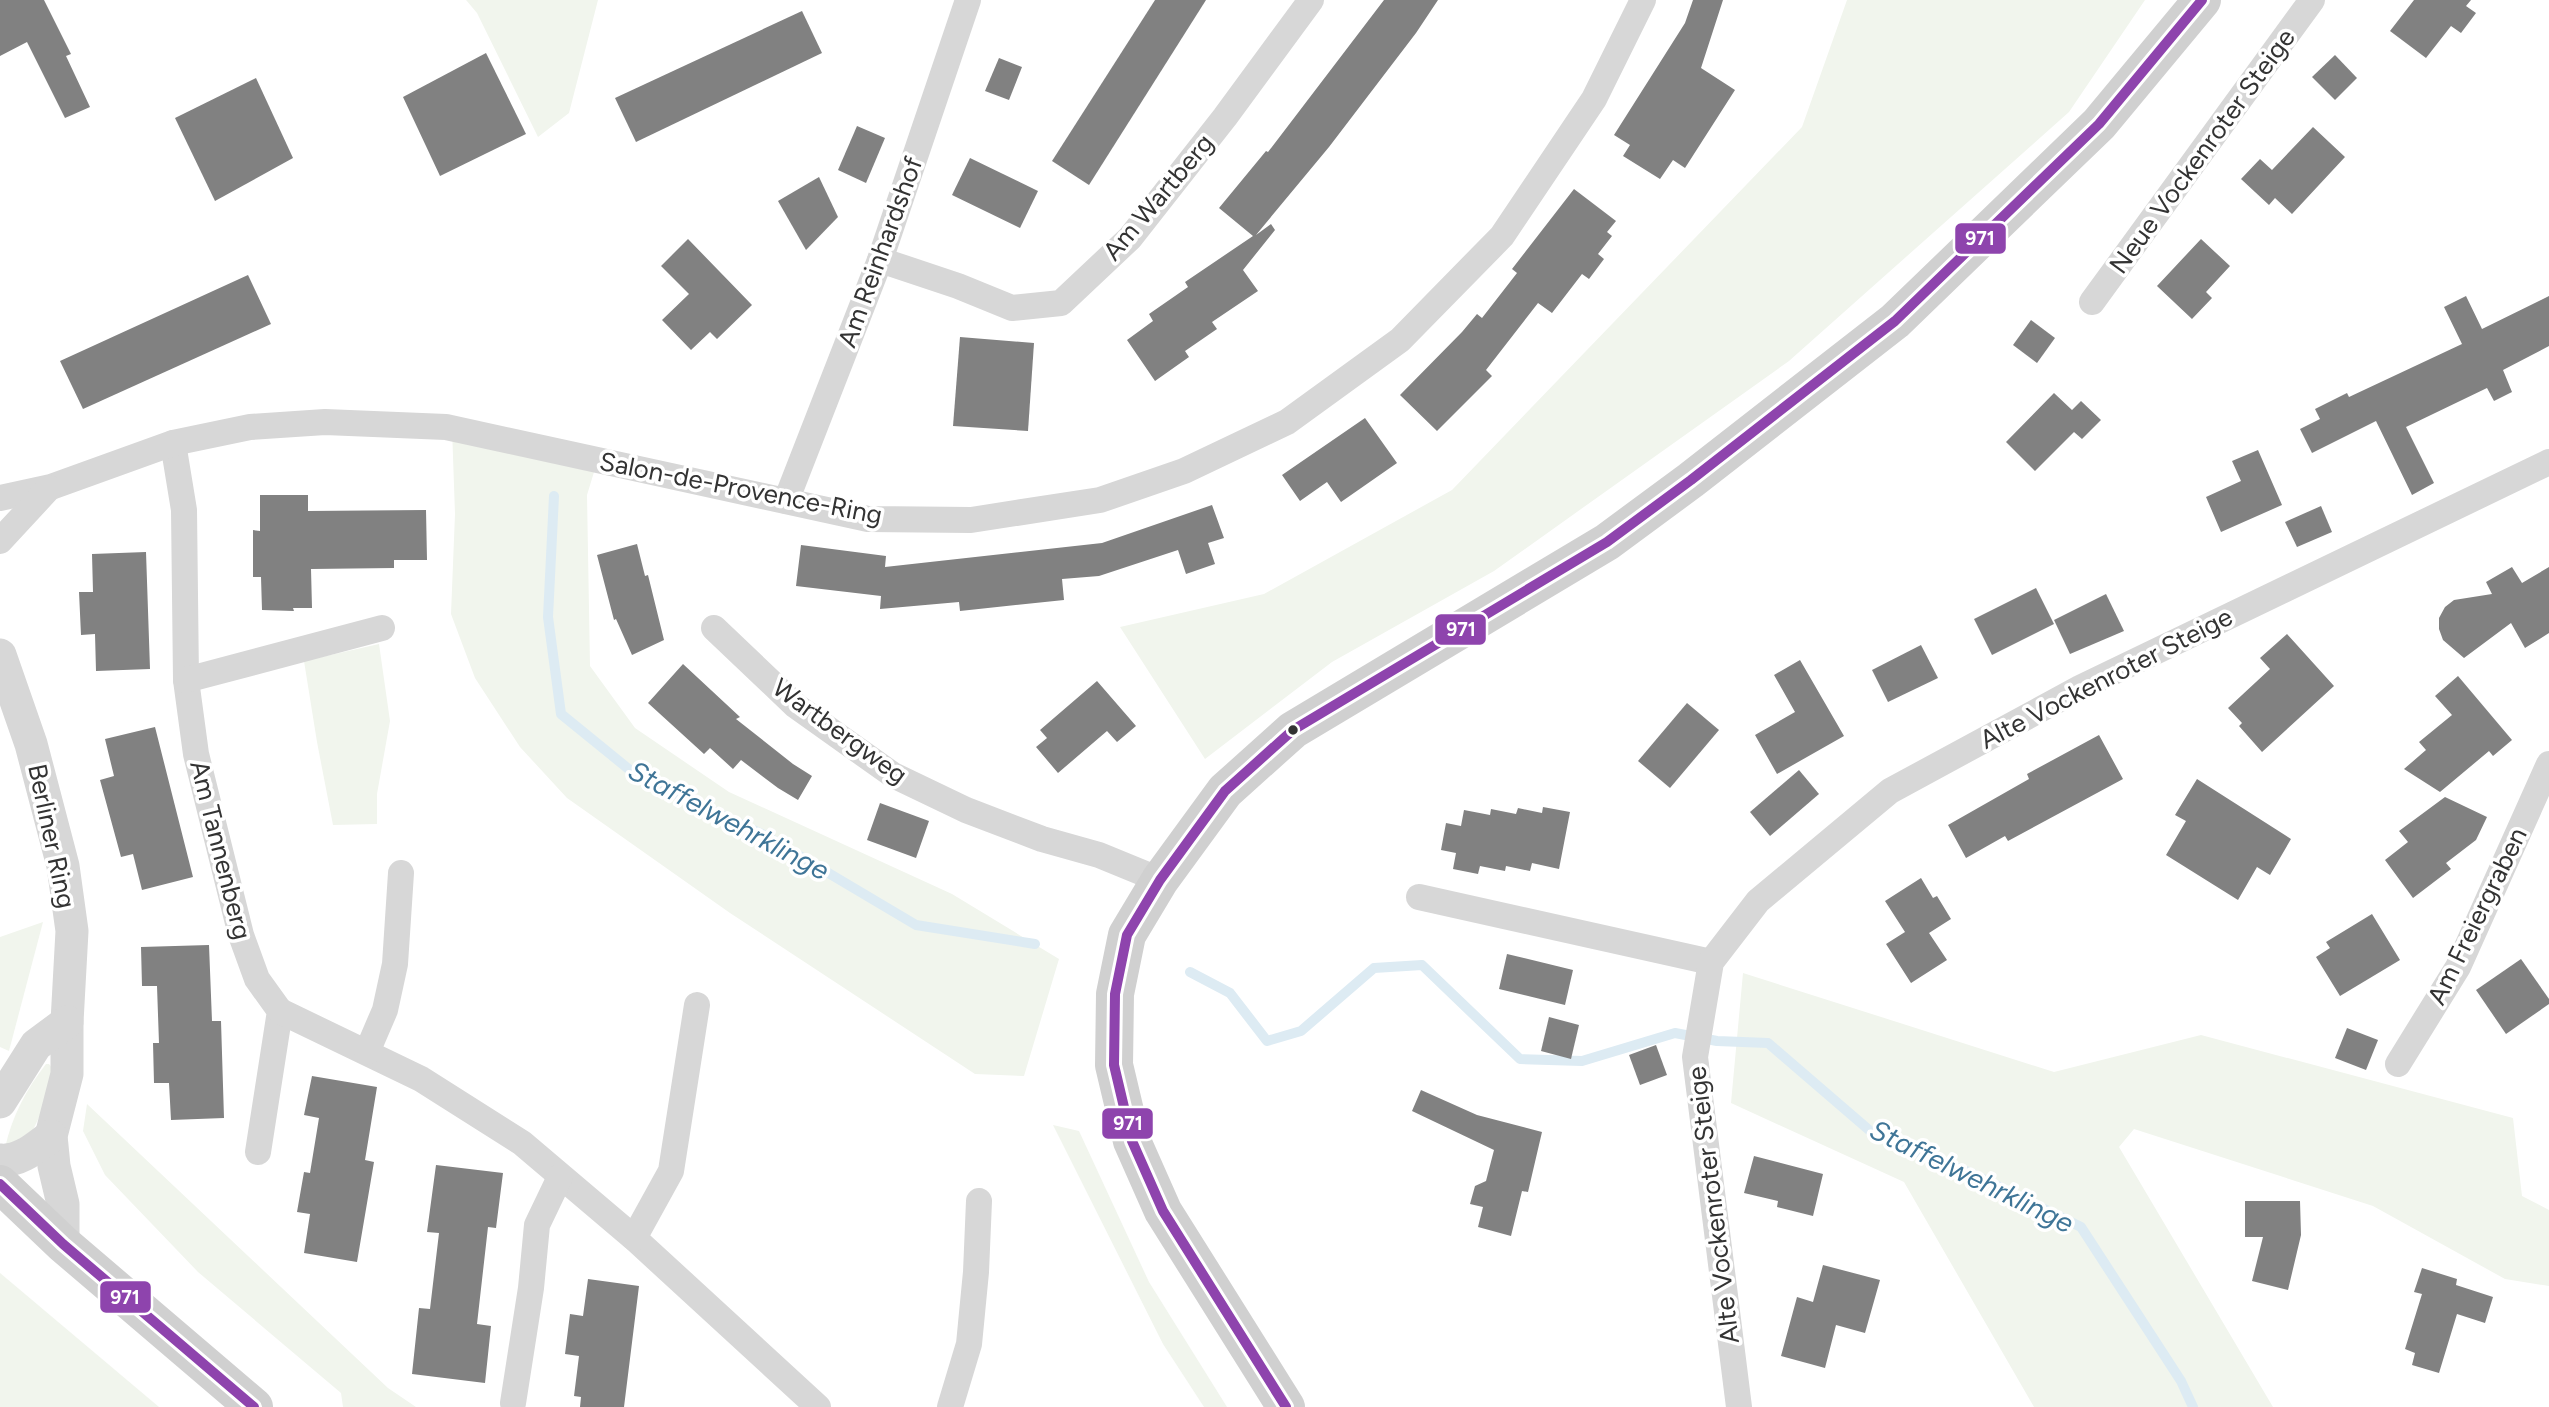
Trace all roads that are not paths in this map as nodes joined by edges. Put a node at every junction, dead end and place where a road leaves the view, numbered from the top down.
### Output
1 (968, 0) edge
2 (1311, 0) edge
3 (1643, 0) edge
4 (2202, 0) edge
5 (2312, 0) edge
6 (880, 260) junction
7 (2092, 302) dead end
8 (173, 443) junction
9 (2549, 462) edge
10 (51, 487) junction
11 (0, 498) edge
12 (786, 501) junction
13 (0, 541) edge
14 (382, 628) dead end
15 (714, 628) dead end
16 (0, 655) edge
17 (186, 680) junction
18 (2549, 764) edge
19 (401, 873) dead end
20 (1160, 880) junction
21 (1419, 897) dead end
22 (1711, 962) junction
23 (697, 1005) dead end
24 (280, 1011) junction
25 (67, 1022) junction
26 (367, 1052) junction
27 (2398, 1064) dead end
28 (0, 1102) edge
29 (51, 1136) junction
30 (258, 1152) dead end
31 (0, 1160) edge
32 (560, 1177) junction
33 (0, 1184) edge
34 (979, 1201) dead end
35 (634, 1238) junction
36 (63, 1244) junction
37 (513, 1403) dead end
38 (254, 1407) edge
39 (818, 1407) edge
40 (950, 1407) edge
41 (1286, 1407) edge
42 (1739, 1407) edge

1 - 6 street, Am Reinhardshof
2 - 6 street, Am Wartberg
3 - 12 street, Salon-de-Provence-Ring
4 - 20 main road
5 - 7 street, Neue Vockenroter Steige
6 - 12 street, Am Reinhardshof
8 - 10 street, Salon-de-Provence-Ring
8 - 12 street, Salon-de-Provence-Ring
8 - 17 street, Am Tannenberg
9 - 22 street, Alte Vockenroter Steige
10 - 11 street, Salon-de-Provence-Ring
10 - 13 street, Salon-de-Provence-Ring
14 - 17 street
15 - 20 street, Wartbergweg
16 - 25 street, Berliner Ring
17 - 24 street, Am Tannenberg
18 - 27 street, Am Freiergraben
19 - 26 street
20 - 41 main road
21 - 22 street
22 - 42 street, Alte Vockenroter Steige
23 - 35 street
24 - 26 street, Am Tannenberg
24 - 30 street
25 - 28 street
25 - 29 street, Berliner Ring
26 - 32 street, Am Tannenberg
29 - 31 street
29 - 36 street, Berliner Ring
32 - 35 street, Am Tannenberg
32 - 37 street
33 - 36 main road
34 - 40 street
35 - 39 street, Am Tannenberg
36 - 38 main road

